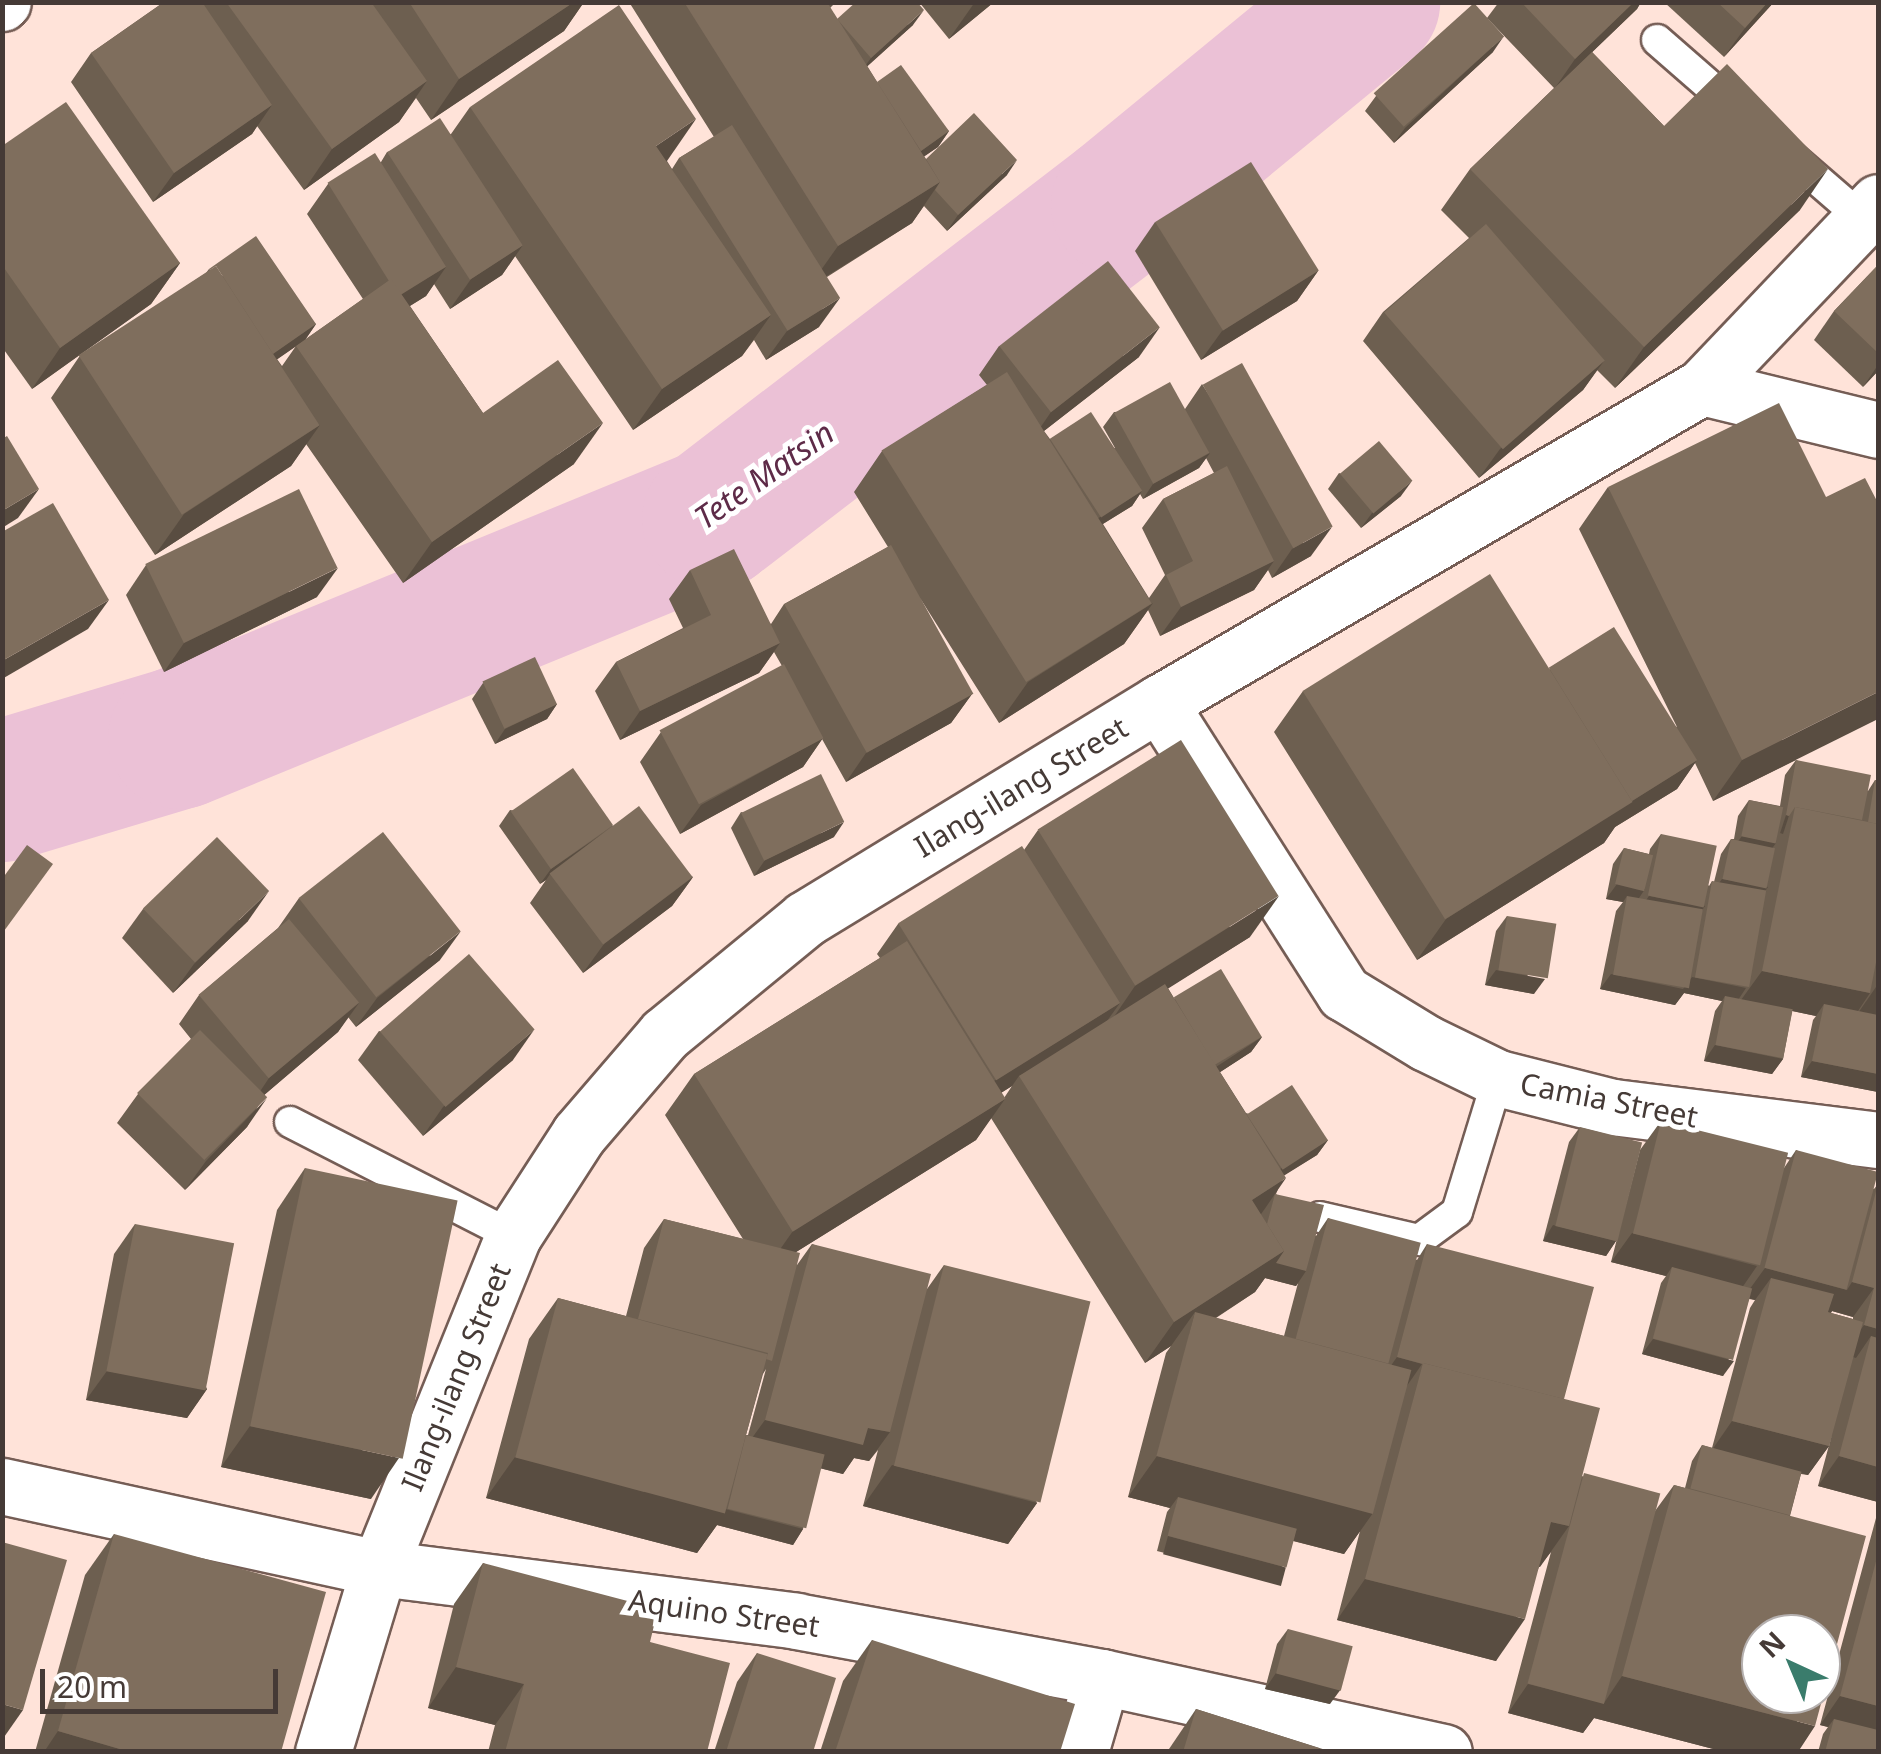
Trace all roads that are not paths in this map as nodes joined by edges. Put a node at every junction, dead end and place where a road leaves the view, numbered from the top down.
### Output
1 (1657, 40) dead end
2 (1871, 210) edge
3 (1702, 386) junction
4 (1878, 430) edge
5 (1159, 703) junction
6 (1498, 1078) junction
7 (290, 1122) dead end
8 (1878, 1140) edge
9 (1320, 1217) edge
10 (514, 1236) junction
11 (2, 1486) edge
12 (379, 1568) junction
13 (1102, 1677) junction
14 (323, 1752) edge
15 (1080, 1752) edge
16 (1444, 1752) edge

1 - 2 lane
2 - 3 street, Ilang-ilang Street
3 - 4 street
3 - 5 street, Ilang-ilang Street
5 - 6 street, Camia Street
5 - 10 street, Ilang-ilang Street
6 - 8 street, Camia Street
6 - 9 lane
7 - 10 lane
10 - 12 street, Ilang-ilang Street
11 - 12 street, Aquino Street
12 - 13 street, Aquino Street
12 - 14 street, Ilang-ilang Street
13 - 15 street
13 - 16 street, Aquino Street

